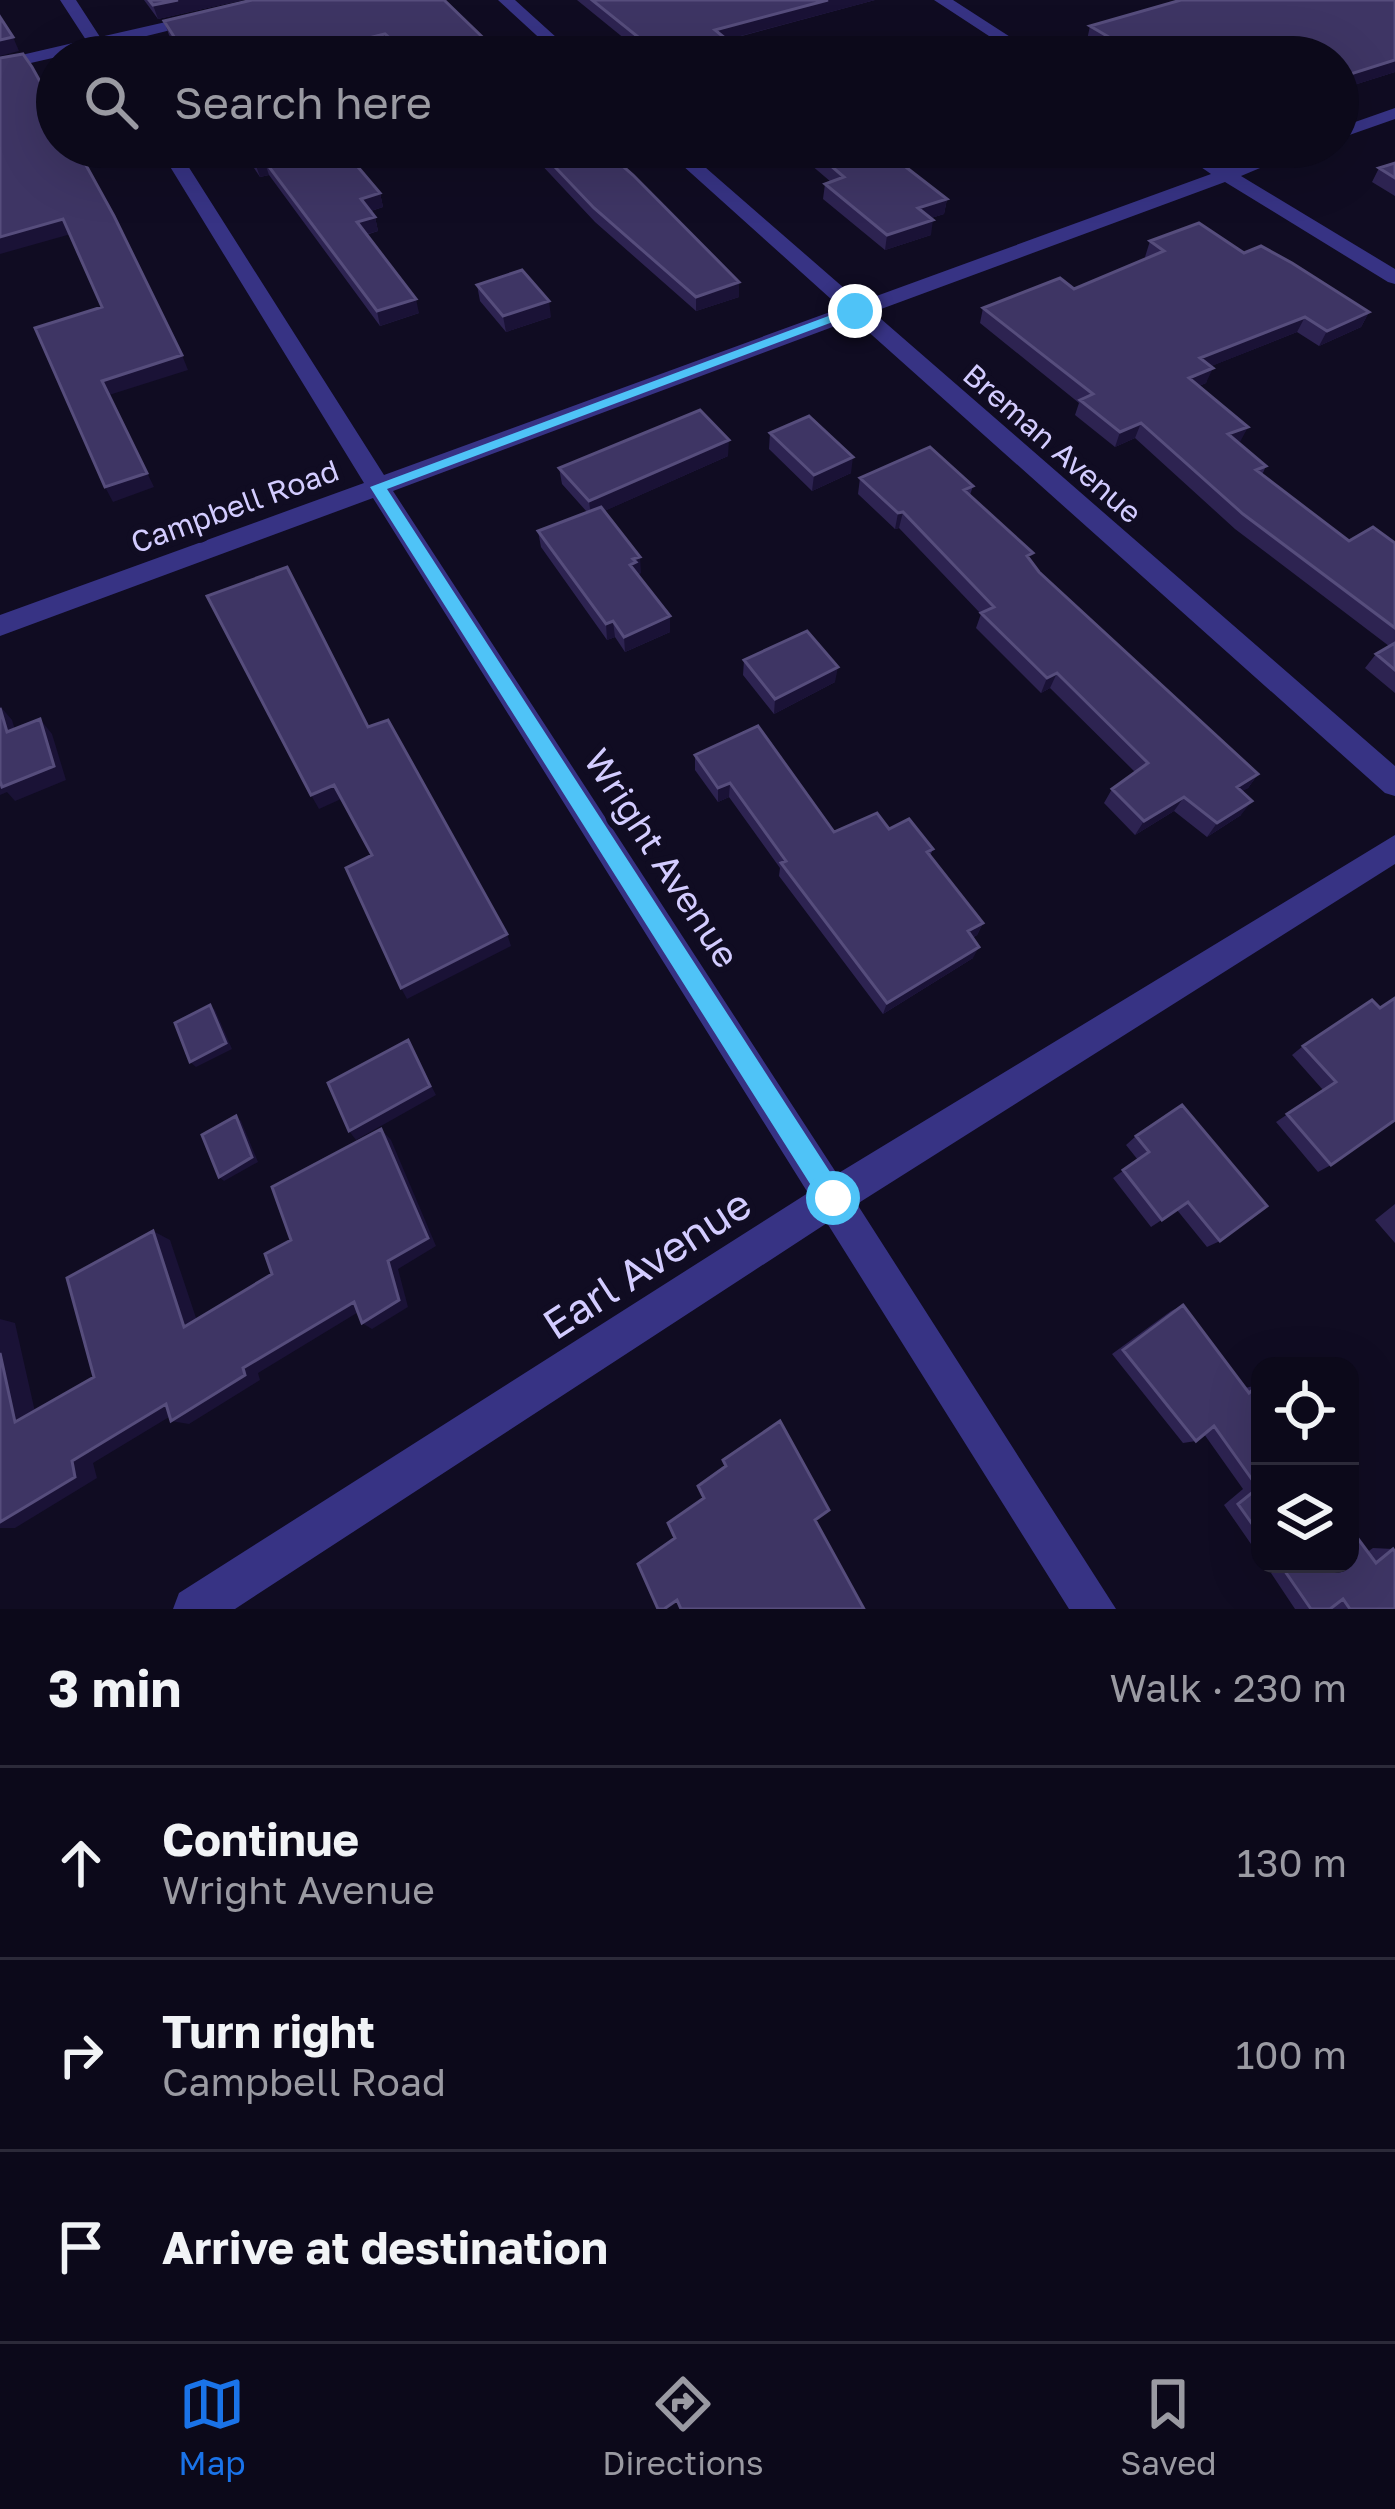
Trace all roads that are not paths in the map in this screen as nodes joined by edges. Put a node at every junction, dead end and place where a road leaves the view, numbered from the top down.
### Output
1 (68, 0) edge
2 (284, 0) edge
3 (506, 0) edge
4 (942, 0) edge
5 (91, 36) edge
6 (152, 36) edge
7 (546, 36) edge
8 (1000, 36) edge
9 (36, 60) edge
10 (0, 65) edge
11 (1395, 113) edge
12 (1359, 126) edge
13 (180, 168) edge
14 (695, 168) edge
15 (1216, 168) edge
16 (1243, 168) edge
17 (1226, 174) junction
18 (1395, 278) edge
19 (855, 311) junction
20 (378, 487) junction
21 (0, 626) edge
22 (1395, 784) edge
23 (1395, 848) edge
24 (833, 1198) junction
25 (195, 1609) edge
26 (1094, 1609) edge

1 - 5 street
2 - 6 street
3 - 7 street
4 - 8 street
9 - 10 street
11 - 12 street
13 - 20 street, Wright Avenue
14 - 19 street, Breman Avenue
15 - 17 street
16 - 17 street, Campbell Road
17 - 18 street
17 - 19 street, Campbell Road
19 - 20 street, Campbell Road
19 - 22 street, Breman Avenue
20 - 21 street, Campbell Road
20 - 24 street, Wright Avenue
23 - 24 street, Earl Avenue
24 - 25 street, Earl Avenue
24 - 26 street, Wright Avenue

